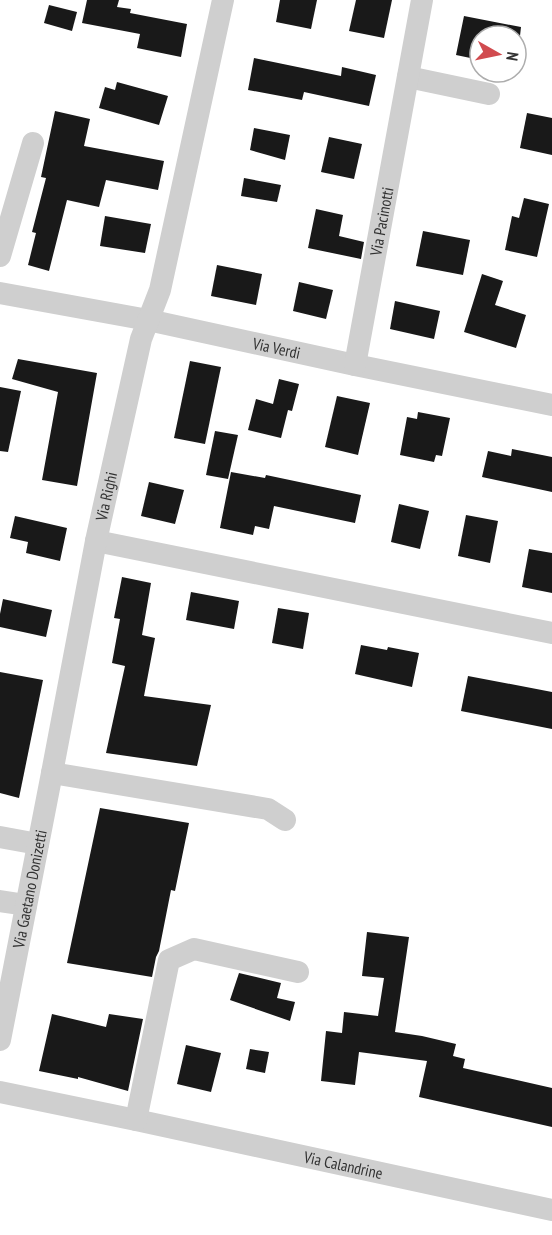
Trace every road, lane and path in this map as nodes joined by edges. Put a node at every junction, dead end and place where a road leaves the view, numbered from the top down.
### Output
1 (223, 0) edge
2 (422, 0) edge
3 (408, 77) junction
4 (489, 94) dead end
5 (33, 143) dead end
6 (0, 256) edge
7 (0, 293) edge
8 (148, 320) junction
9 (355, 365) junction
10 (552, 405) edge
11 (96, 541) junction
12 (552, 633) edge
13 (52, 773) junction
14 (285, 820) dead end
15 (0, 837) edge
16 (38, 844) junction
17 (0, 901) edge
18 (26, 905) junction
19 (298, 972) dead end
20 (0, 1040) edge
21 (0, 1092) edge
22 (136, 1120) junction
23 (552, 1209) edge

1 - 8 street, Via Righi
2 - 3 street, Via Pacinotti
3 - 4 street
3 - 9 street, Via Pacinotti
5 - 6 street
7 - 8 street, Via Verdi
8 - 9 street, Via Verdi
8 - 11 street, Via Righi
9 - 10 street, Via Verdi
11 - 12 street, Via Righi
11 - 13 street, Via Gaetano Donizetti
13 - 14 street
13 - 16 street, Via Gaetano Donizetti
15 - 16 street
16 - 18 street, Via Gaetano Donizetti
17 - 18 street
18 - 20 street, Via Gaetano Donizetti
19 - 22 street
21 - 22 street, Via Calandrine
22 - 23 street, Via Calandrine

